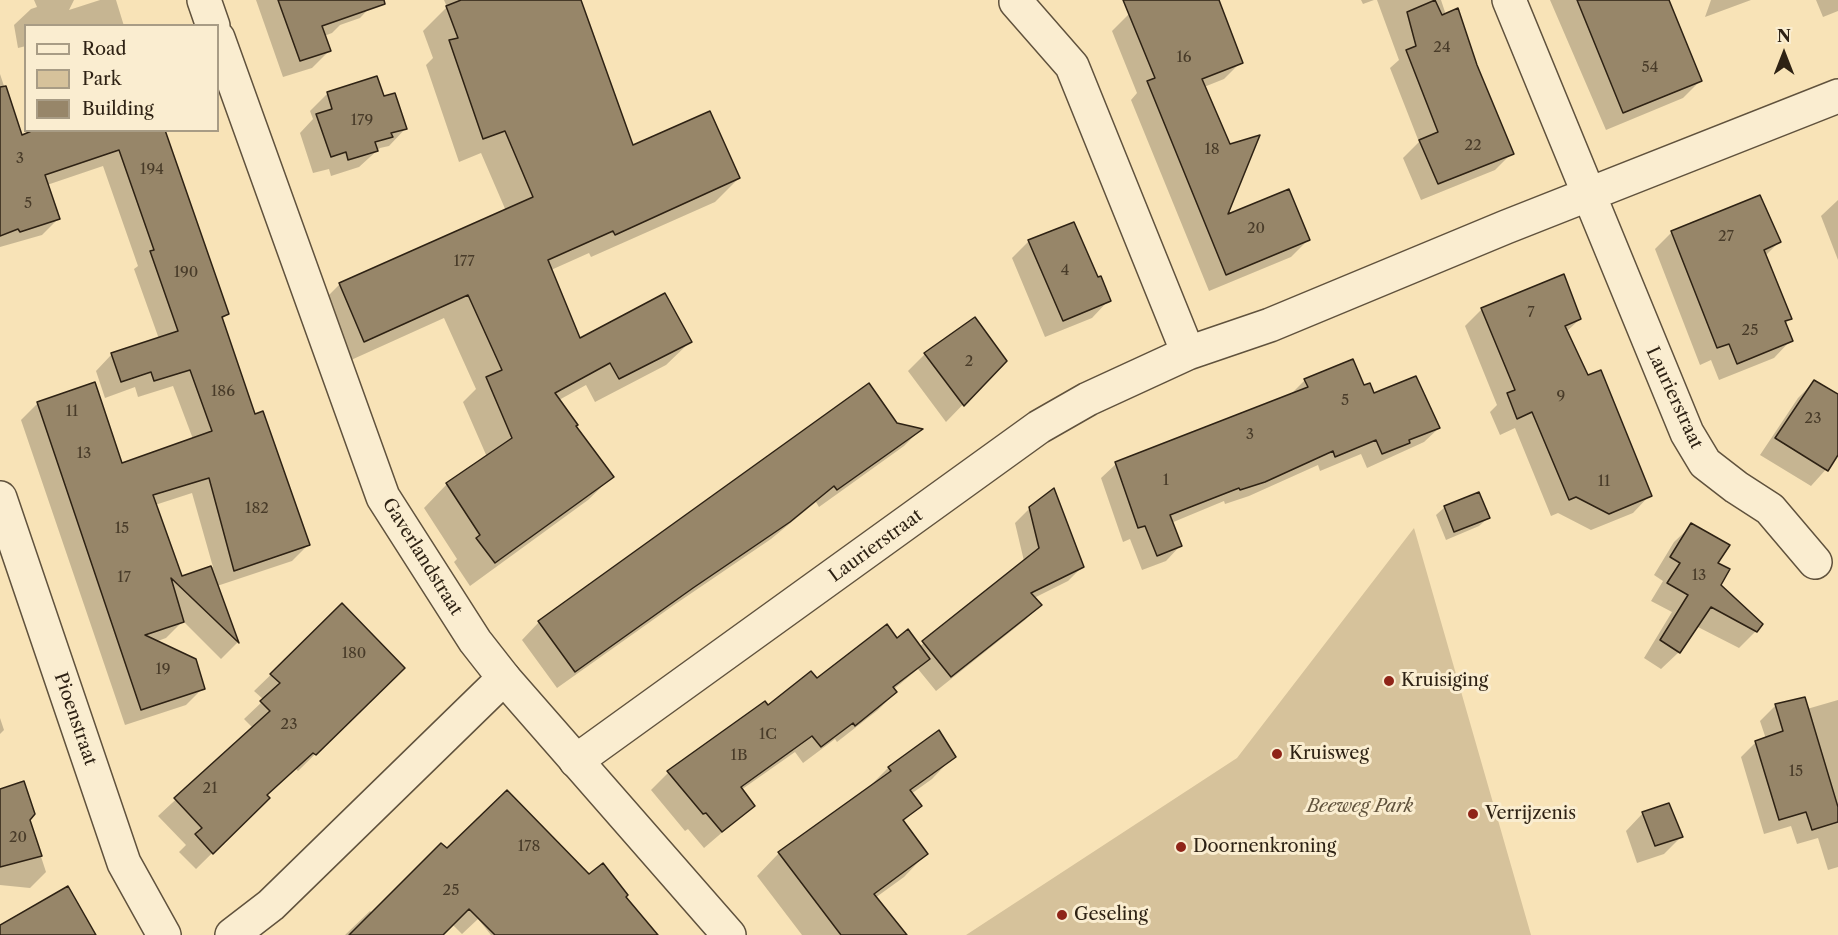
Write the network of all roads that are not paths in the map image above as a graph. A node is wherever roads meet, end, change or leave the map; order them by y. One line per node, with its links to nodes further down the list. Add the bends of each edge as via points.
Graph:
1 (204, 0): 4 (street)
2 (1509, 0): 7 (street, Laurierstraat)
3 (1016, 2): 8 (street, via 1072,66)
4 (212, 24)
5 (219, 41): 11 (street, Gaverlandstraat, via 383,497 475,641)
6 (1838, 96): 7 (street, Laurierstraat)
7 (1589, 194): 8 (street, Laurierstraat, via 1270,325); 10 (street, Laurierstraat, via 1687,433 1705,463 1770,509)
8 (1188, 353): 12 (street, Laurierstraat, via 1088,399 1039,427)
9 (0, 498): 13 (street, Pioenstraat, via 124,863)
10 (1815, 562)
11 (504, 678): 12 (street, Gaverlandstraat); 14 (street, via 271,905)
12 (576, 761): 15 (street, Gaverlandstraat)
13 (164, 935)
14 (232, 935)
15 (729, 935)

